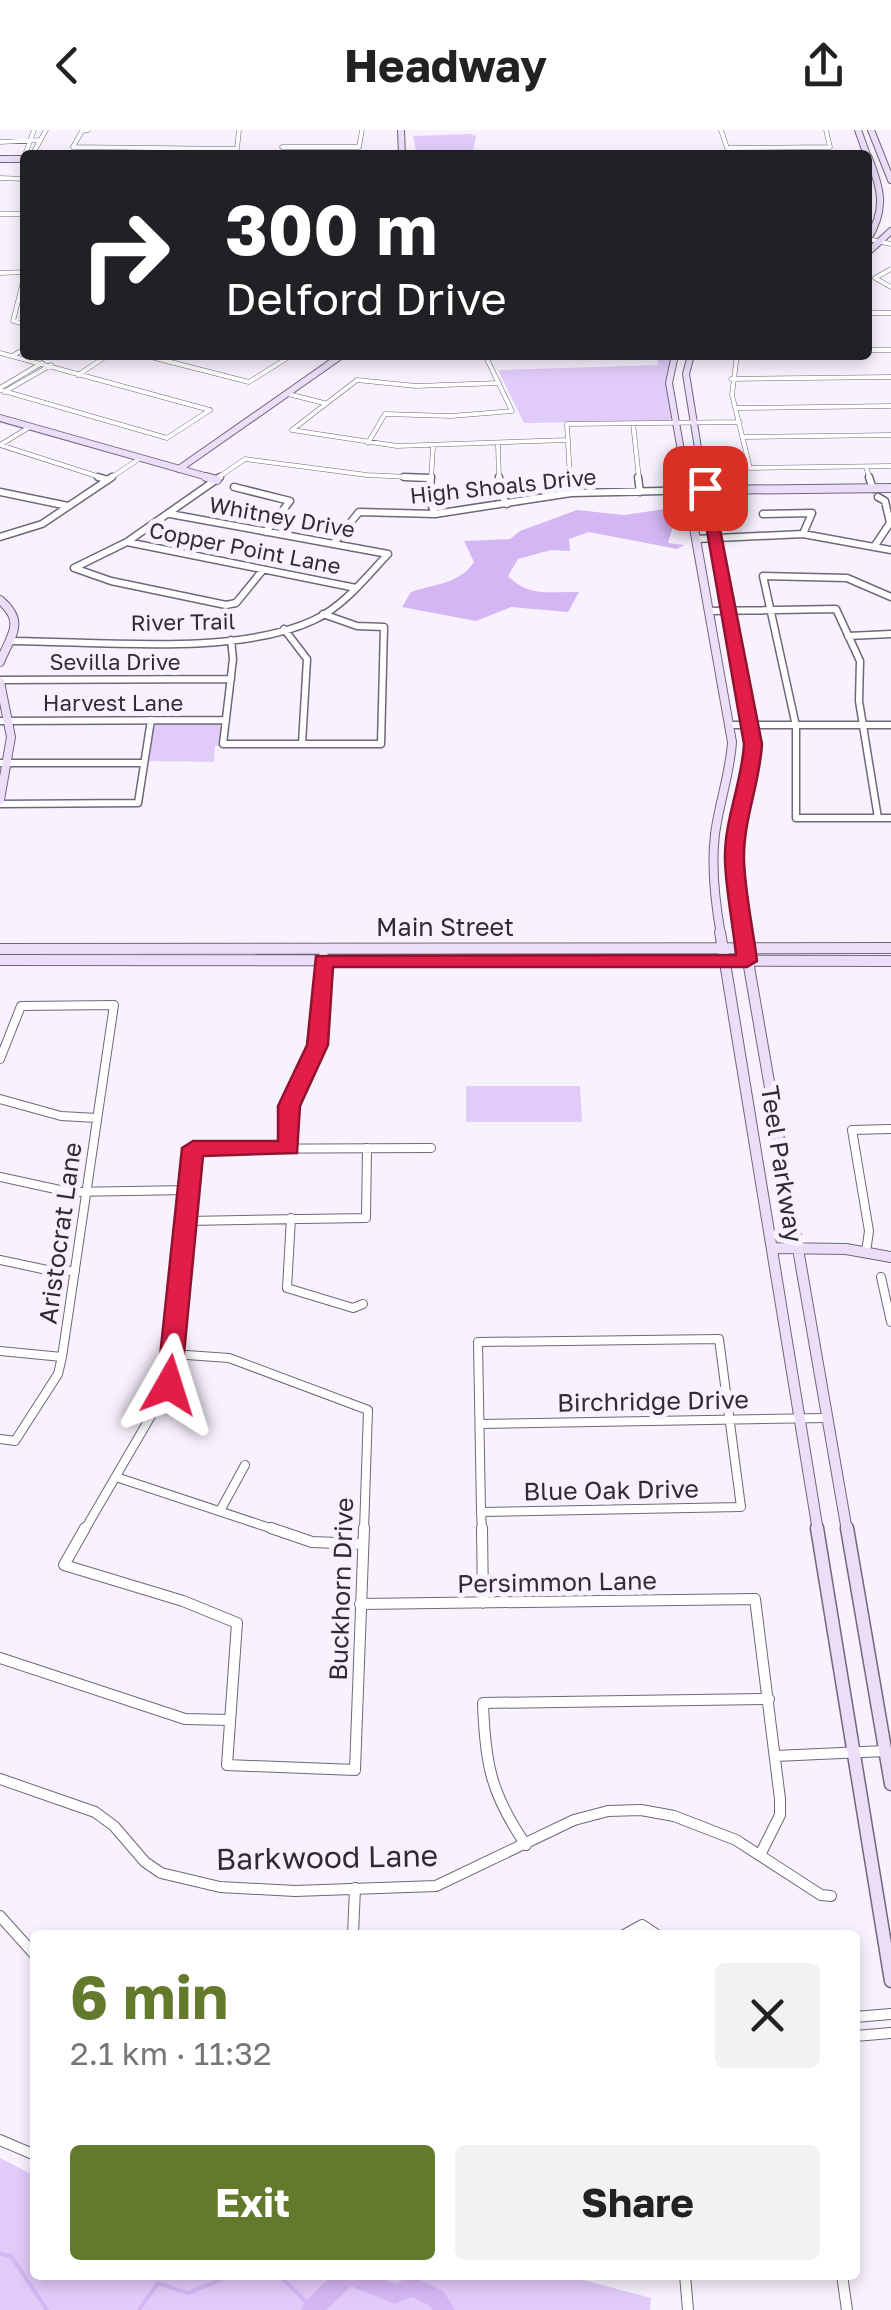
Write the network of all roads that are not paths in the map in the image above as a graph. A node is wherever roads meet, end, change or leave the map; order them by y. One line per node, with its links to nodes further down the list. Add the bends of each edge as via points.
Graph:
1 (34, 130): 9 (street)
2 (46, 130): 10 (street)
3 (86, 130): 4 (street, via 73,147 237,149)
4 (239, 130)
5 (362, 130): 17 (street, via 359,148)
6 (722, 130): 13 (street, via 727,148)
7 (826, 130): 13 (street, via 830,147)
8 (871, 130): 18 (main road)
9 (31, 140): 10 (street); 11 (street); 14 (street)
10 (40, 140): 15 (street)
11 (0, 142)
12 (282, 147): 16 (street)
13 (770, 148)
14 (28, 150)
15 (34, 150)
16 (298, 150)
17 (334, 150)
18 (887, 161): 20 (main road)
19 (872, 169): 22 (main road, via 886,203)
20 (891, 180)
21 (891, 231): 24 (main road)
22 (872, 234)
23 (872, 240): 24 (street)
24 (881, 242): 25 (street); 26 (main road)
25 (891, 244)
26 (872, 249)
27 (891, 270): 28 (street, via 875,278)
28 (891, 287)
29 (20, 304): 30 (street, via 12,321)
30 (20, 323)
31 (20, 351): 33 (street)
32 (0, 353): 33 (street)
33 (12, 356): 34 (street)
34 (20, 358)
35 (29, 360): 44 (street)
36 (100, 360): 48 (street)
37 (163, 360): 38 (street, via 249,382)
38 (284, 360)
39 (335, 360): 53 (main road)
40 (489, 360): 51 (street)
41 (674, 360): 46 (main road, Teel Parkway)
42 (690, 360): 47 (main road, Teel Parkway)
43 (734, 360): 50 (street)
44 (42, 363): 45 (street); 52 (street)
45 (51, 365): 48 (street); 52 (street)
46 (670, 374): 47 (main road); 58 (main road, Teel Parkway)
47 (686, 374): 59 (main road, Teel Parkway)
48 (78, 375): 52 (street, via 210,410 167,438)
49 (891, 377): 50 (street)
50 (732, 379): 56 (street)
51 (499, 383): 54 (street, via 357,380); 66 (street, via 512,411 385,414)
52 (1, 391)
53 (288, 394): 54 (street); 73 (main road)
54 (324, 403): 66 (street, via 292,430)
55 (891, 406): 56 (street)
56 (737, 408): 60 (street)
57 (0, 418): 62 (main road)
58 (678, 422): 59 (street); 61 (street); 80 (main road, Teel Parkway)
59 (694, 422): 60 (street); 81 (main road, Teel Parkway)
60 (740, 422): 64 (street)
61 (633, 423): 65 (street, via 567,424); 83 (street)
62 (28, 428): 68 (street); 70 (main road)
63 (891, 435): 64 (street)
64 (744, 437): 72 (street, via 750,468)
65 (568, 440): 67 (street); 84 (street)
66 (368, 443): 69 (street)
67 (498, 444): 69 (street); 86 (street)
68 (0, 445): 75 (street)
69 (433, 447): 74 (street)
70 (139, 459): 73 (main road); 75 (street)
71 (891, 466): 72 (street)
72 (866, 467): 78 (street)
73 (178, 470): 76 (main road)
74 (429, 478): 76 (street, via 252,458); 89 (street)
75 (108, 480): 87 (street)
76 (217, 480): 88 (street)
77 (234, 487): 91 (street, via 290,501)
78 (873, 488): 79 (main road, High Shoals Drive); 81 (main road, High Shoals Drive)
79 (891, 488)
80 (686, 490): 81 (street, High Shoals Drive); 83 (street, High Shoals Drive); 94 (main road, Teel Parkway)
81 (705, 490): 95 (main road, Teel Parkway)
82 (0, 492): 87 (street)
83 (640, 492): 84 (street, High Shoals Drive)
84 (571, 493): 86 (street, High Shoals Drive)
85 (878, 497): 98 (street, via 885,500 890,523)
86 (506, 504): 89 (street, High Shoals Drive)
87 (68, 506): 93 (street, via 37,526)
88 (170, 514): 91 (street, Whitney Drive); 96 (street)
89 (435, 514): 97 (street, High Shoals Drive, via 359,512)
90 (762, 514): 92 (street, via 812,514)
91 (266, 532): 97 (street, Whitney Drive)
92 (803, 534): 95 (street); 98 (street)
93 (0, 537)
94 (696, 539): 95 (street); 101 (main road, Teel Parkway)
95 (714, 539): 102 (main road, Teel Parkway)
96 (127, 542): 103 (street, Copper Point Lane); 103 (street, via 74,568 234,604)
97 (334, 542): 100 (street, Whitney Drive)
98 (874, 547): 99 (street)
99 (891, 550)
100 (388, 554): 104 (street, River Trail)
101 (699, 558): 102 (main road); 109 (main road, Teel Parkway)
102 (718, 558): 110 (main road, Teel Parkway)
103 (262, 570): 104 (street, Copper Point Lane)
104 (356, 588): 112 (street, River Trail)
105 (891, 597): 108 (street, via 838,578 763,576)
106 (0, 600): 107 (main road)
107 (11, 608): 111 (street); 117 (main road, via 16,624)
108 (772, 610): 110 (street); 115 (street, via 836,609); 129 (street)
109 (710, 611): 110 (street); 118 (main road, Teel Parkway)
110 (729, 611): 119 (main road, Teel Parkway)
111 (0, 612)
112 (324, 614): 113 (street, River Trail); 131 (street, via 384,627 381,744)
113 (284, 629): 116 (street, River Trail); 131 (street, via 306,659)
114 (891, 634): 115 (street)
115 (848, 636): 130 (street, via 860,661)
116 (231, 640): 117 (street, River Trail); 121 (street)
117 (10, 641): 120 (main road)
118 (718, 659): 119 (main road); 126 (main road, Teel Parkway)
119 (738, 659): 128 (main road, Teel Parkway)
120 (0, 662)
121 (231, 679): 122 (street, Sevilla Drive); 125 (street)
122 (0, 681): 123 (main road)
123 (5, 720): 124 (street, Harvest Lane); 132 (main road)
124 (152, 720): 125 (street, Harvest Lane); 133 (street)
125 (226, 720): 131 (street, via 223,744)
126 (729, 724): 128 (street); 135 (main road, Teel Parkway, via 732,758)
127 (891, 724): 130 (street)
128 (751, 725): 129 (street); 136 (main road, Teel Parkway, via 752,770)
129 (796, 725): 130 (street); 137 (street, via 796,818)
130 (865, 725): 137 (street)
131 (302, 744)
132 (4, 763): 133 (street); 134 (main road)
133 (144, 763): 134 (street, via 138,803)
134 (0, 802)
135 (720, 807): 136 (main road); 139 (main road, Teel Parkway)
136 (740, 809): 140 (main road, Teel Parkway)
137 (878, 818): 138 (street)
138 (891, 818)
139 (712, 866): 140 (main road); 142 (main road, Teel Parkway)
140 (735, 868): 143 (main road, Teel Parkway)
141 (582, 947): 142 (main road, Main Street); 146 (main road, Main Street); 151 (main road)
142 (724, 947): 143 (main road, Main Street); 152 (main road, Teel Parkway)
143 (745, 947): 147 (main road, Main Street); 153 (main road, Teel Parkway)
144 (0, 948): 145 (main road, Main Street)
145 (115, 948): 146 (main road, Main Street); 149 (main road)
146 (324, 948): 150 (street)
147 (891, 948)
148 (0, 960): 149 (main road, Main Street)
149 (113, 960): 150 (main road, Main Street)
150 (323, 960): 151 (main road, Main Street); 161 (street, via 317,1045 289,1106)
151 (581, 961): 152 (main road, Main Street)
152 (727, 961): 153 (main road, Main Street); 159 (main road, Teel Parkway)
153 (747, 961): 154 (main road, Main Street); 160 (main road, Teel Parkway)
154 (891, 961)
155 (0, 1059): 157 (street, Aristocrat Lane, via 22,1006 114,1004)
156 (0, 1099): 157 (street)
157 (97, 1118): 166 (street, Aristocrat Lane)
158 (891, 1129): 171 (street, via 854,1129 869,1231)
159 (755, 1132): 160 (main road); 169 (main road, Teel Parkway)
160 (776, 1132): 170 (main road, Teel Parkway)
161 (289, 1148): 162 (street); 165 (street, via 193,1148)
162 (367, 1148): 163 (street); 167 (street, via 366,1218)
163 (430, 1148)
164 (0, 1178): 166 (street, via 42,1190)
165 (189, 1190): 166 (street); 168 (street)
166 (86, 1191): 174 (street, Aristocrat Lane)
167 (291, 1218): 168 (street); 176 (street, via 287,1288 353,1308)
168 (186, 1221): 179 (street)
169 (773, 1248): 170 (main road); 181 (main road, Teel Parkway)
170 (797, 1248): 171 (main road); 182 (main road, Teel Parkway)
171 (866, 1252): 172 (main road)
172 (891, 1257)
173 (0, 1260): 174 (street)
174 (74, 1271): 180 (street, Aristocrat Lane)
175 (881, 1277): 177 (street)
176 (363, 1304)
177 (891, 1322)
178 (0, 1351): 180 (street)
179 (173, 1354): 187 (street, via 169,1385); 190 (street, Buckhorn Drive, via 229,1358 368,1410)
180 (62, 1357): 185 (street, Aristocrat Lane, via 15,1441)
181 (798, 1418): 182 (street, Birchridge Drive); 183 (street, Birchridge Drive); 198 (main road, Teel Parkway)
182 (826, 1418): 197 (main road, Teel Parkway)
183 (730, 1419): 184 (street, Birchridge Drive); 184 (street, via 719,1339 478,1342); 189 (street, Blue Oak Drive, via 742,1507)
184 (480, 1424): 189 (street)
185 (0, 1439)
186 (245, 1466): 188 (street)
187 (116, 1477): 188 (street); 196 (street, via 64,1565 237,1623)
188 (221, 1509): 190 (street, via 312,1542)
189 (481, 1512): 191 (street)
190 (363, 1544): 192 (street, Buckhorn Drive)
191 (482, 1603): 192 (street, Persimmon Lane); 195 (street, Persimmon Lane, via 755,1599)
192 (360, 1604): 196 (street, Buckhorn Drive, via 355,1770 228,1765)
193 (3, 1659): 194 (street); 196 (street, via 185,1719)
194 (0, 1671)
195 (769, 1699): 199 (street); 202 (street, via 484,1702 485,1772 494,1799)
196 (230, 1720)
197 (886, 1751): 198 (street); 201 (main road, Teel Parkway)
198 (853, 1752): 199 (street); 209 (main road, Teel Parkway)
199 (775, 1756): 203 (street, via 780,1815)
200 (0, 1779): 204 (street, Barkwood Lane, via 90,1808 147,1864 188,1884)
201 (891, 1784)
202 (526, 1845): 203 (street, Barkwood Lane, via 575,1820 638,1811 707,1824); 204 (street, Barkwood Lane, via 468,1877 436,1886)
203 (761, 1853): 205 (street, Barkwood Lane)
204 (354, 1888): 207 (street)
205 (831, 1896)
206 (0, 1916): 208 (street)
207 (353, 1930)
208 (30, 1949)
209 (891, 1982)
210 (891, 2014): 211 (street)
211 (860, 2017)
212 (891, 2033): 213 (street)
213 (860, 2036)
214 (0, 2140): 215 (street)
215 (30, 2153)
216 (685, 2280): 218 (street)
217 (843, 2280): 219 (street)
218 (688, 2310)
219 (846, 2310)

